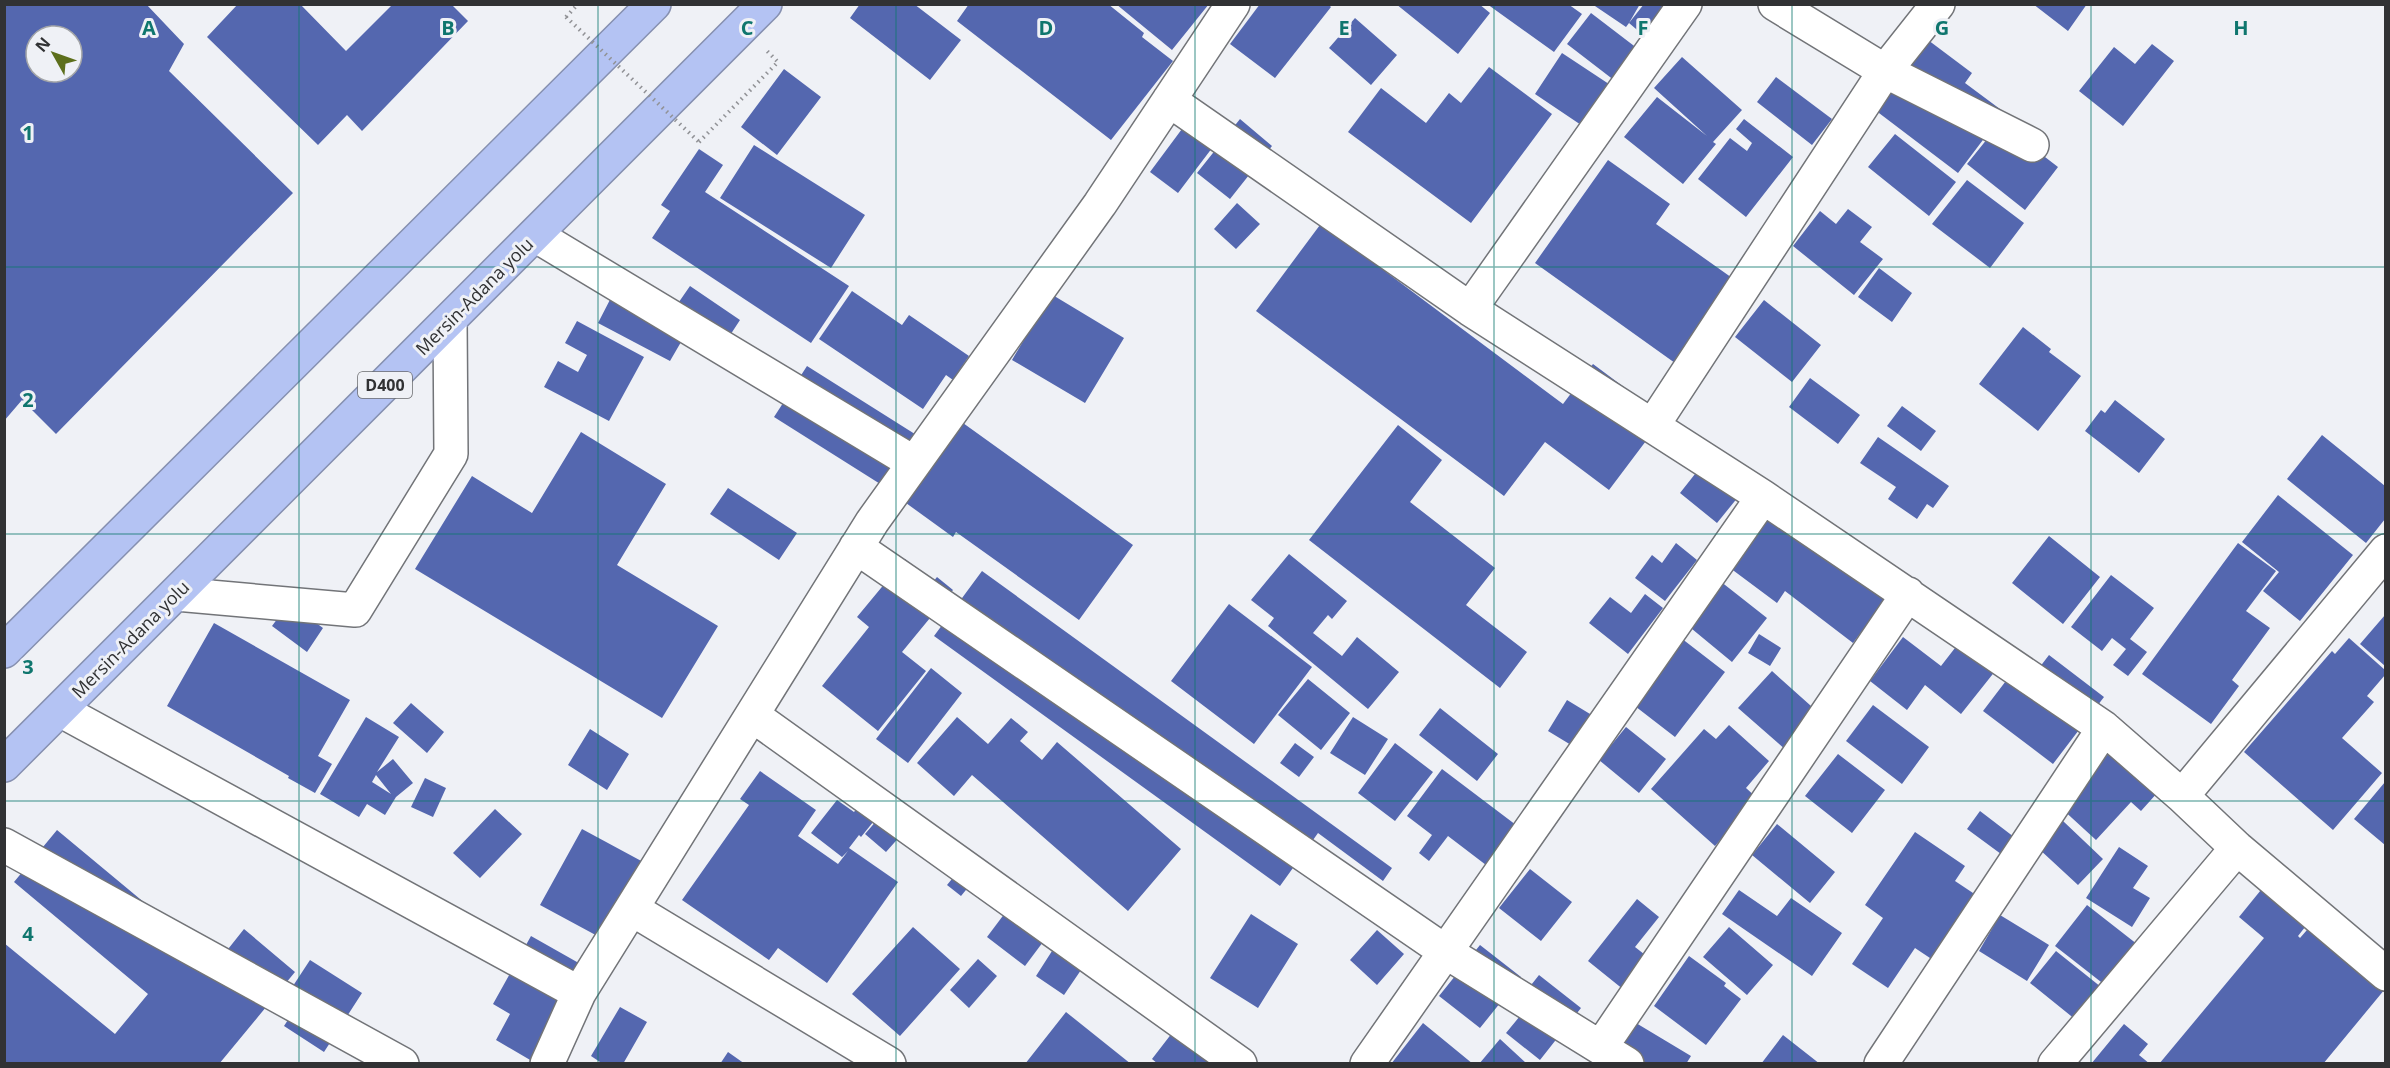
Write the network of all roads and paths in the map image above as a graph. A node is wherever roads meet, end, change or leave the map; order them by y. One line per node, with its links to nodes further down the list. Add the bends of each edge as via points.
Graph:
1 (578, 4): 8 (path, bridge, via 566,17 699,142)
2 (654, 4): 22 (highway)
3 (765, 4): 12 (highway, Mersin-Adana yolu / D400)
4 (1233, 4): 10 (street)
5 (1685, 4): 13 (street)
6 (1775, 4): 9 (street)
7 (1938, 4): 9 (street)
8 (778, 62)
9 (1885, 71): 11 (street); 15 (street)
10 (1169, 100): 13 (street); 16 (street, via 1100,204)
11 (2032, 145)
12 (535, 235): 14 (highway, Mersin-Adana yolu / D400); 16 (street)
13 (1470, 309): 15 (street)
14 (450, 320): 20 (highway, Mersin-Adana yolu / D400); 20 (street, via 451,454 355,610)
15 (1653, 425): 17 (street)
16 (914, 463): 18 (street)
17 (1763, 497): 21 (street); 31 (street)
18 (856, 547): 24 (street); 31 (street)
19 (2385, 551): 27 (street)
20 (176, 594): 23 (highway, Mersin-Adana yolu / D400)
21 (1908, 594): 25 (street); 34 (street)
22 (4, 651)
23 (60, 710): 26 (highway, Mersin-Adana yolu / D400); 33 (street)
24 (752, 715): 30 (street); 38 (street)
25 (2104, 728): 27 (street); 40 (street)
26 (4, 765)
27 (2182, 796): 29 (street)
28 (4, 845): 35 (street)
29 (2237, 848): 32 (street); 41 (street)
30 (632, 909): 33 (street); 37 (street)
31 (1446, 952): 34 (street); 39 (street)
32 (2384, 971)
33 (579, 993): 36 (street)
34 (1614, 1055)
35 (402, 1064)
36 (547, 1064)
37 (889, 1064)
38 (1240, 1064)
39 (1367, 1064)
40 (1881, 1064)
41 (2055, 1064)

